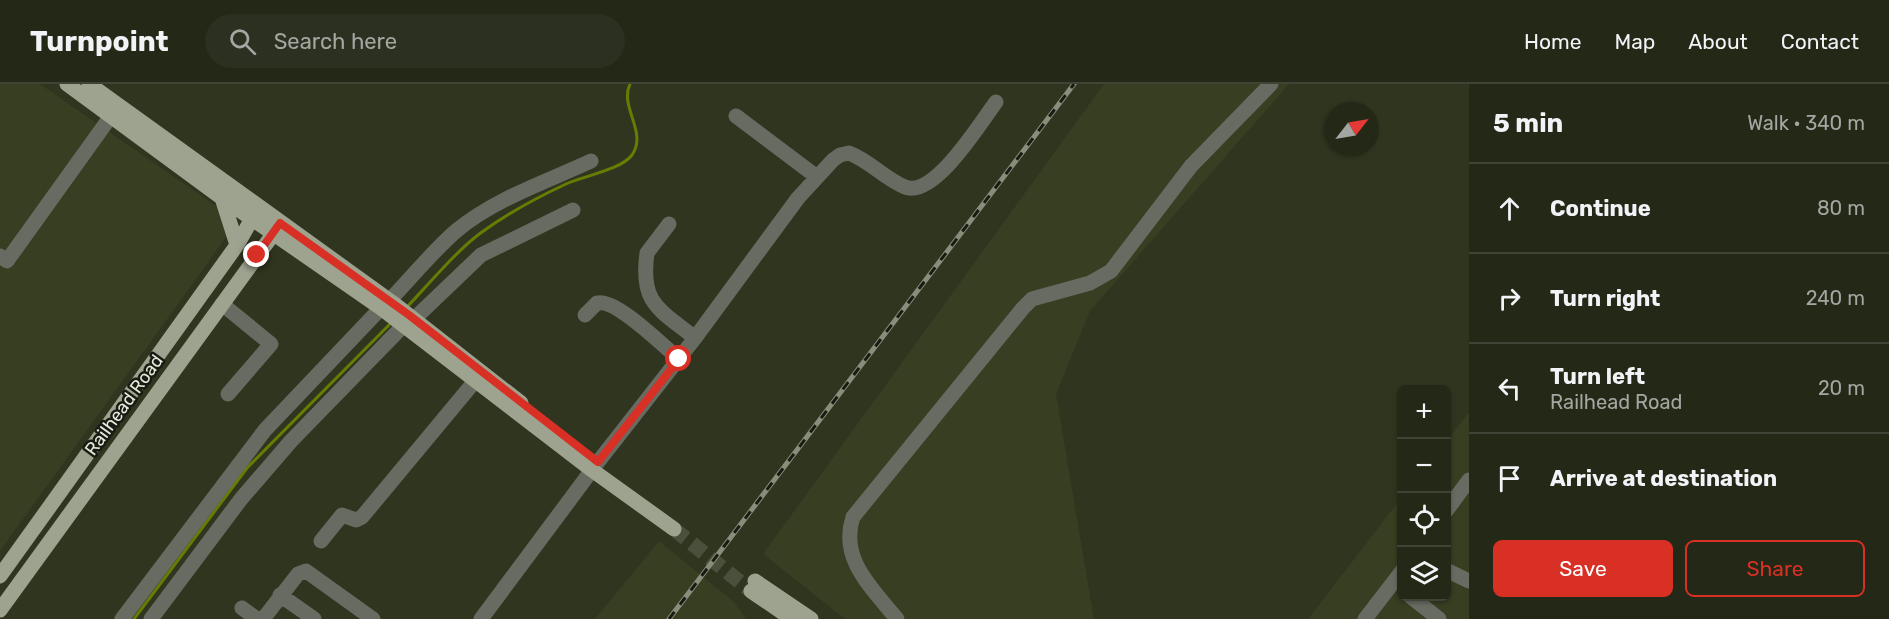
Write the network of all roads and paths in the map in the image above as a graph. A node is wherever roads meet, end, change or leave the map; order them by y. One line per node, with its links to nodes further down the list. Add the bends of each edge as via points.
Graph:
1 (67, 84): 5 (main road)
2 (89, 84): 11 (main road)
3 (1271, 84): 48 (street, via 1191,166 1111,271 1090,283 1032,299 1023,308 853,517 848,532 849,549 861,572)
4 (996, 102): 8 (street, via 954,159 929,183 918,188 904,187 859,157 844,153)
5 (111, 116): 9 (main road); 17 (street)
6 (736, 117): 8 (street)
7 (591, 161): 19 (street, via 472,220)
8 (817, 177): 22 (street)
9 (222, 198): 11 (main road); 14 (main road)
10 (573, 210): 21 (street, via 494,246)
11 (256, 213): 13 (main road); 14 (main road, Railhead Road)
12 (669, 224): 22 (street, via 646,253 648,295 653,304)
13 (277, 228): 15 (main road); 16 (main road, Railhead Road); 19 (main road)
14 (237, 245): 32 (main road, Railhead Road)
15 (292, 246): 16 (main road); 19 (main road)
16 (257, 255): 18 (main road, Railhead Road)
17 (2, 263)
18 (222, 304): 25 (street, via 271,344); 38 (main road, Railhead Road)
19 (387, 306): 21 (main road); 40 (street, via 258,438)
20 (585, 315): 23 (street, via 597,303 610,305)
21 (407, 321): 24 (main road); 26 (main road); 41 (street, via 241,499)
22 (695, 338): 23 (street)
23 (679, 359): 26 (street)
24 (475, 381): 26 (main road); 30 (street, via 362,518 342,515)
25 (228, 394)
26 (595, 466): 29 (main road); 46 (street)
27 (1469, 480): 28 (street)
28 (1451, 504)
29 (677, 526)
30 (321, 541)
31 (1451, 572): 33 (street)
32 (0, 576)
33 (1469, 581)
34 (1397, 582): 49 (street)
35 (280, 595): 43 (street); 44 (street); 45 (street, via 297,574 306,571)
36 (1415, 601): 50 (street)
37 (242, 608): 42 (street)
38 (0, 610)
39 (808, 618): 47 (main road, via 753,586)
40 (122, 619)
41 (151, 619)
42 (257, 619)
43 (263, 619)
44 (314, 619)
45 (373, 619)
46 (481, 619)
47 (792, 619)
48 (897, 619)
49 (1365, 619)
50 (1439, 619)

